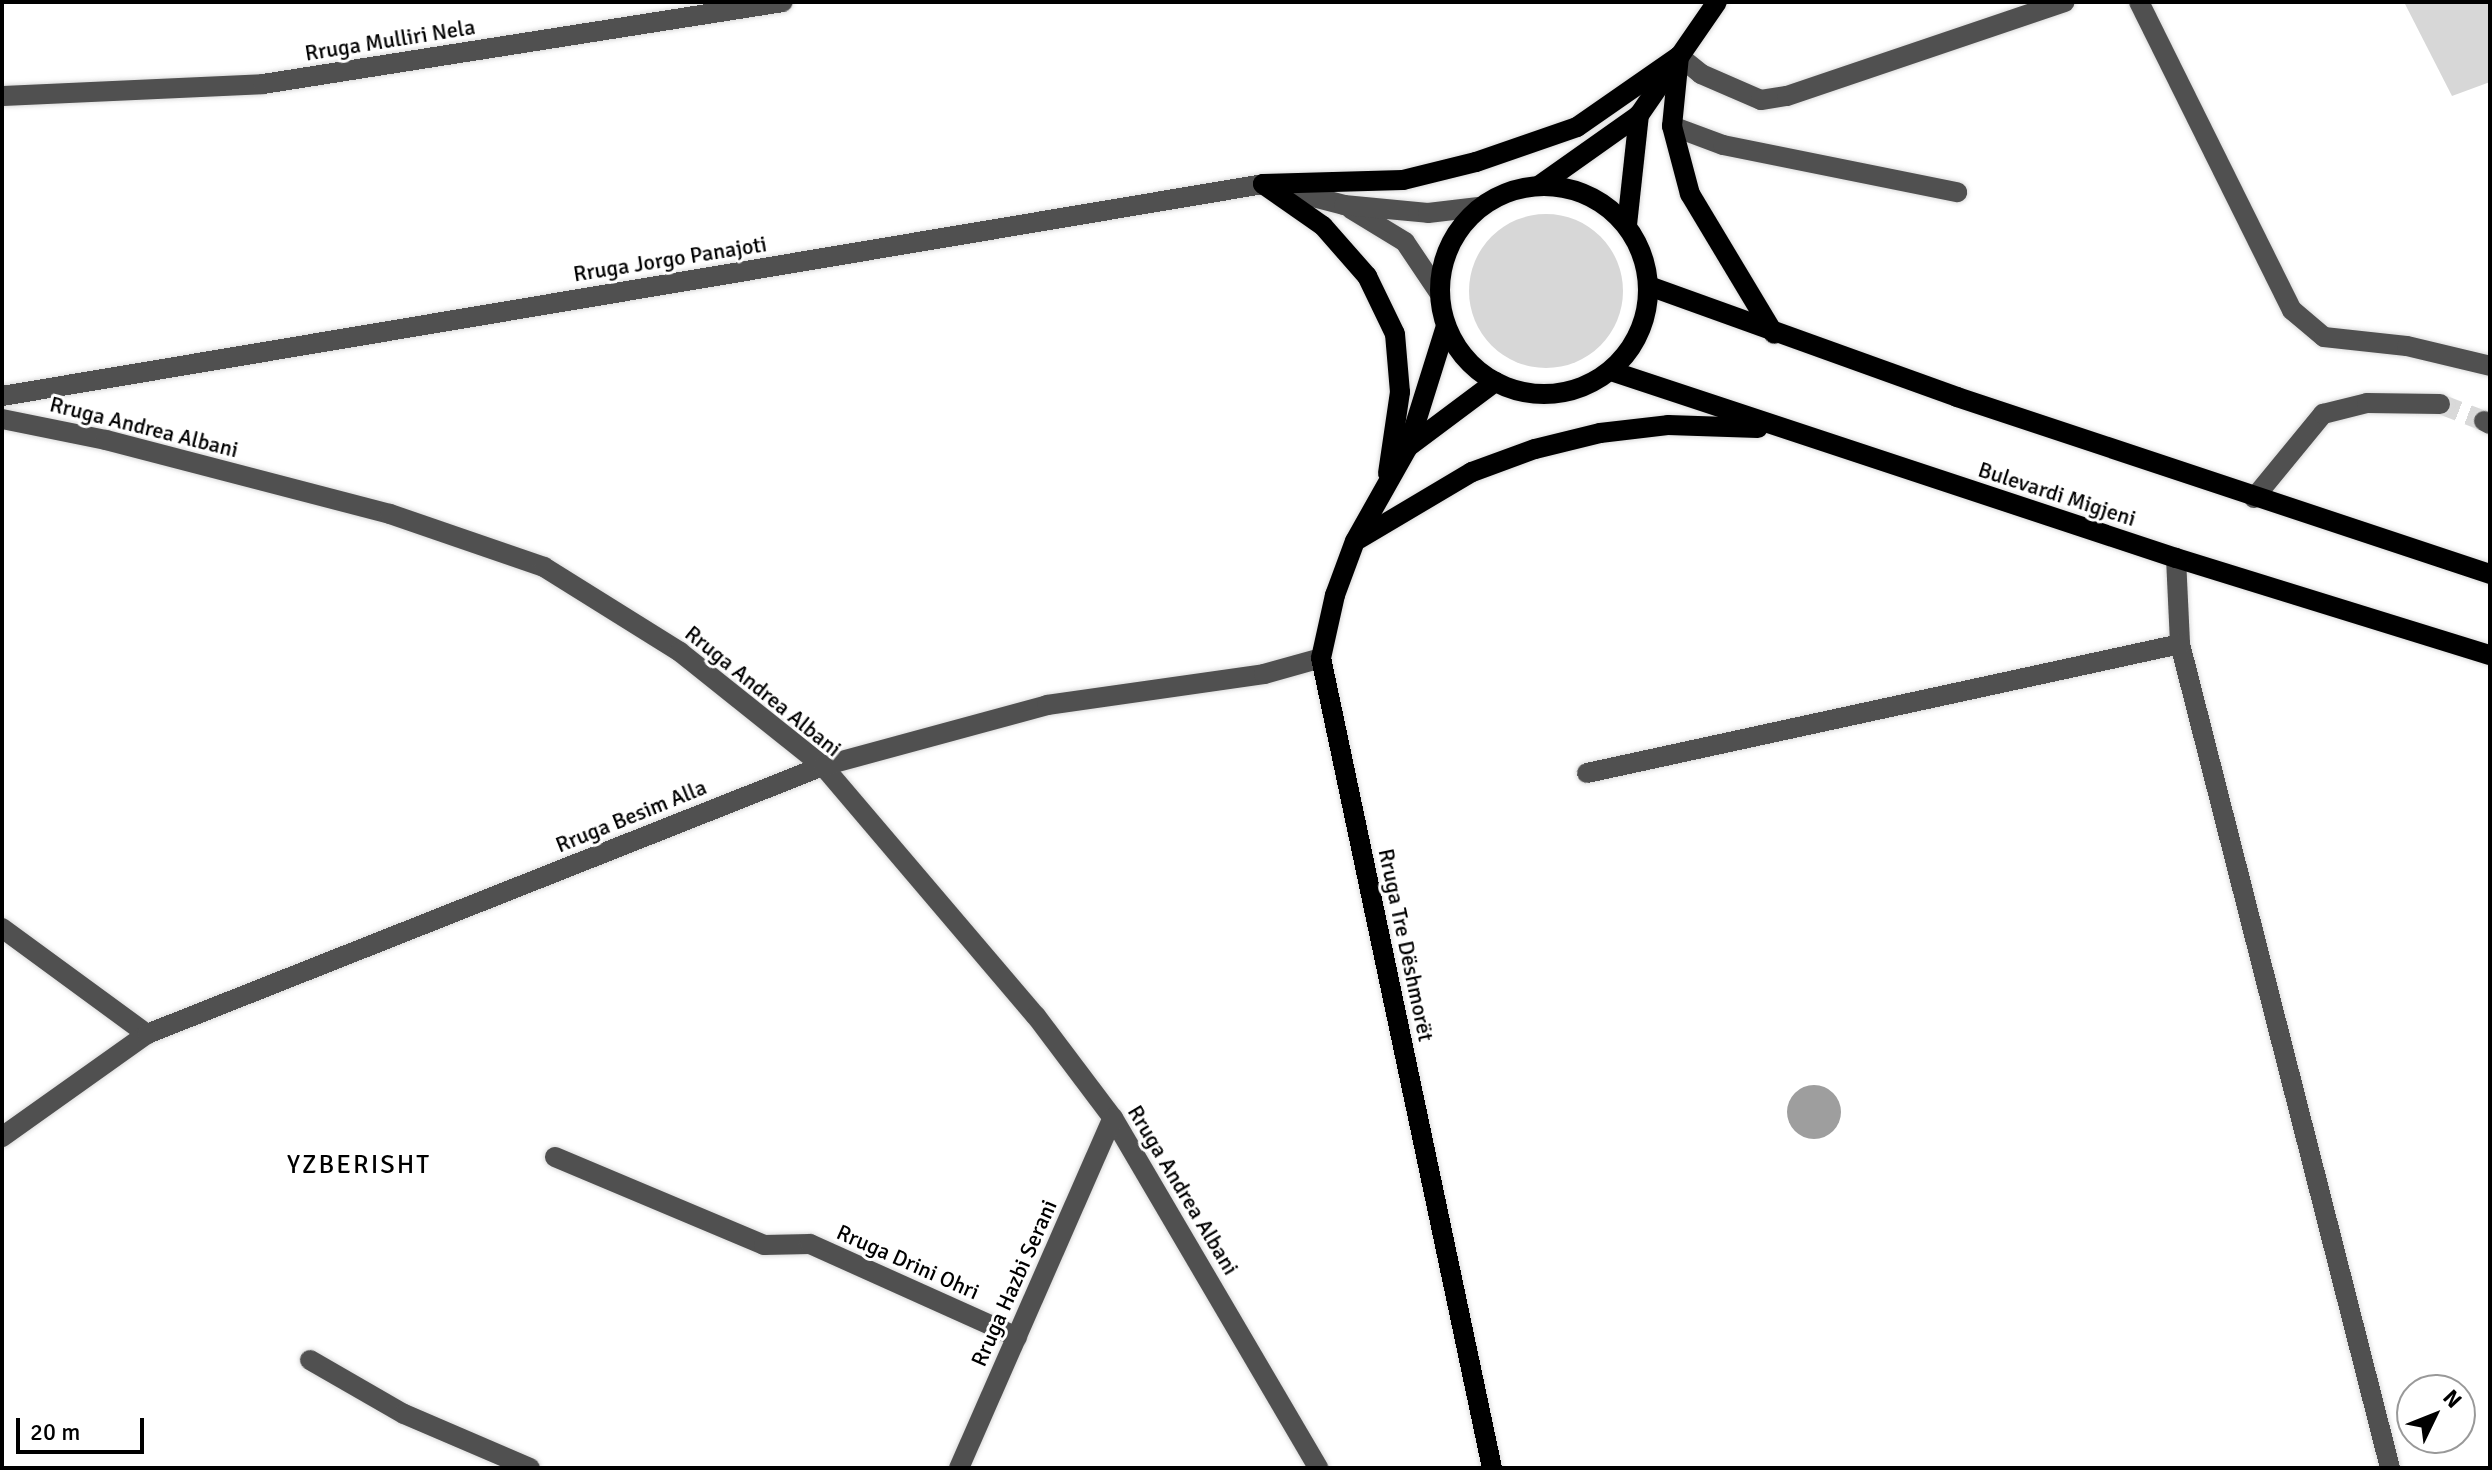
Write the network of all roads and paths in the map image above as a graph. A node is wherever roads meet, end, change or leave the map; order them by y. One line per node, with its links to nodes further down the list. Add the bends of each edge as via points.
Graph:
1 (783, 2): 6 (street, Rruga Mulliri Nela, via 263,84)
2 (1717, 2): 5 (main road)
3 (2064, 2): 5 (street, via 1787,96 1761,100 1701,74)
4 (2139, 2): 19 (street, via 2292,310 2324,337 2407,346)
5 (1679, 56): 7 (main road); 8 (main road); 9 (main road, via 1577,127 1476,162 1403,180)
6 (2, 96)
7 (1639, 115): 10 (main road); 14 (main road)
8 (1672, 126): 11 (street, via 1723,145); 18 (main road, via 1690,194)
9 (1263, 184): 12 (street, Rruga Jorgo Panajoti); 22 (street, Rruga Jorgo Panajoti); 27 (main road, via 1323,226 1358,266 1395,334 1400,392)
10 (1540, 185): 13 (main road, via 1508,192); 14 (main road, via 1572,189 1603,202)
11 (1957, 192)
12 (1344, 205): 13 (street, Rruga Jorgo Panajoti, via 1428,213); 16 (street, Rruga Jorgo Panajoti, via 1405,242)
13 (1479, 207): 16 (main road, via 1457,231 1443,261)
14 (1627, 225): 15 (main road, via 1643,254)
15 (1649, 286): 18 (main road); 20 (main road, via 1646,319 1632,348)
16 (1440, 294): 17 (main road)
17 (1446, 326): 21 (main road, via 1465,358); 26 (main road, Rruga Tre Dëshmorët)
18 (1774, 334): 28 (main road)
19 (2490, 366)
20 (1611, 371): 21 (main road, via 1585,387 1555,394 1524,393); 25 (main road, Bulevardi Migjeni)
21 (1495, 382): 26 (main road, Rruga Tre Dëshmorët)
22 (2, 396)
23 (2440, 404): 28 (street, via 2367,403 2323,414)
24 (2, 419): 35 (street, Rruga Andrea Albani, via 106,440 390,514 544,567 680,652)
25 (1803, 434): 29 (main road, via 1722,425 1600,433 1472,472); 30 (main road, Bulevardi Migjeni)
26 (1408, 447): 27 (main road, Rruga Tre Dëshmorët)
27 (1387, 482): 29 (main road, Rruga Tre Dëshmorët)
28 (2254, 498): 31 (main road)
29 (1355, 541): 34 (main road, Rruga Tre Dëshmorët, via 1335,595)
30 (2176, 558): 32 (street); 33 (main road, Bulevardi Migjeni)
31 (2490, 574)
32 (2180, 644): 36 (street); 48 (street)
33 (2490, 655)
34 (1321, 658): 35 (street, Rruga Besim Alla, via 1264,674 1047,705); 47 (main road, Rruga Tre Dëshmorët)
35 (823, 766): 38 (street, Rruga Besim Alla); 39 (street, Rruga Andrea Albani, via 1036,1016)
36 (1587, 773)
37 (2, 928): 38 (street)
38 (147, 1034): 40 (street, Rruga Besim Alla)
39 (1113, 1118): 42 (street, Rruga Hazbi Serani); 46 (street, Rruga Andrea Albani)
40 (2, 1137)
41 (555, 1157): 42 (street, Rruga Drini Ohri, via 764,1245 810,1244)
42 (1017, 1337): 45 (street, Rruga Hazbi Serani)
43 (310, 1360): 44 (street, via 404,1414)
44 (530, 1468)
45 (959, 1468)
46 (1318, 1468)
47 (1492, 1468)
48 (2390, 1468)

